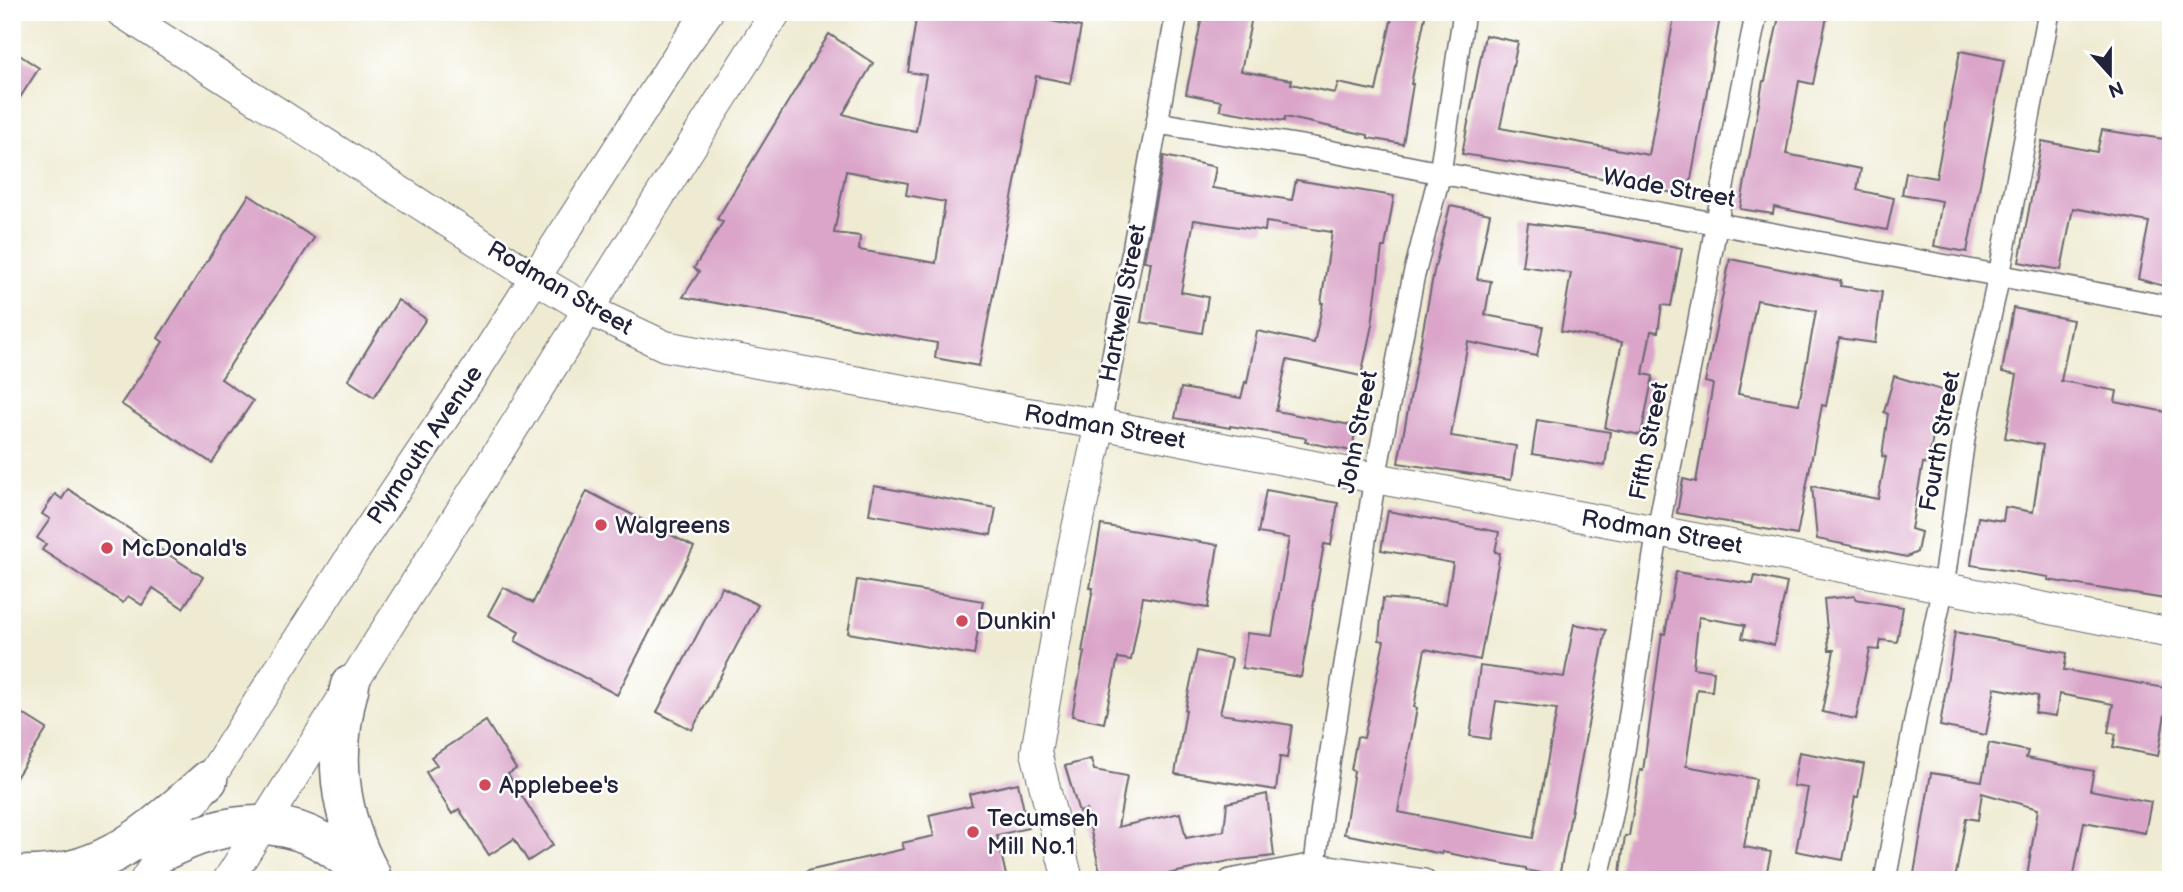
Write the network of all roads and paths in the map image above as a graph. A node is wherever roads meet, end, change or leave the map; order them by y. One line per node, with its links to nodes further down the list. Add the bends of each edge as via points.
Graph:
1 (121, 12): 12 (main road, Rodman Street)
2 (708, 12): 12 (main road, Plymouth Avenue)
3 (776, 12): 14 (main road)
4 (1177, 12): 8 (street, Hartwell Street)
5 (1464, 12): 9 (street, John Street)
6 (1757, 12): 10 (street, Fifth Street)
7 (2049, 12): 11 (street, Fourth Street)
8 (1157, 123): 9 (street, Wade Street); 15 (street, Hartwell Street)
9 (1440, 173): 10 (street, Wade Street); 16 (street, John Street, via 1413,279)
10 (1717, 223): 11 (street, Wade Street); 17 (street, Fifth Street)
11 (1999, 276): 13 (street, Wade Street); 18 (street, Fourth Street, via 1965,432)
12 (535, 278): 14 (main road, Rodman Street); 21 (main road, Plymouth Avenue)
13 (2171, 307)
14 (589, 310): 15 (main road, Rodman Street, via 665,346); 20 (main road)
15 (1100, 424): 16 (main road, Rodman Street); 29 (main road, Hartwell Street, via 1067,574 1036,752)
16 (1375, 478): 17 (main road, Rodman Street); 23 (street, John Street)
17 (1658, 532): 18 (main road, Rodman Street); 32 (street, Fifth Street, via 1610,828)
18 (1944, 587): 19 (main road, Rodman Street); 33 (street, Fourth Street)
19 (2171, 633)
20 (350, 685): 22 (main road); 28 (highway, via 340,743 342,795 352,835)
21 (208, 780): 24 (main road, Plymouth Avenue); 25 (highway, via 145,833 101,861 55,874)
22 (262, 824): 24 (highway, via 223,828 182,842); 26 (main road); 27 (highway, via 299,830 320,840)
23 (1315, 864): 30 (street); 31 (street)
24 (154, 866)
25 (12, 875)
26 (228, 880)
27 (367, 880)
28 (374, 880)
29 (1068, 880)
30 (1230, 880)
31 (1424, 880)
32 (1597, 880)
33 (1885, 880)

